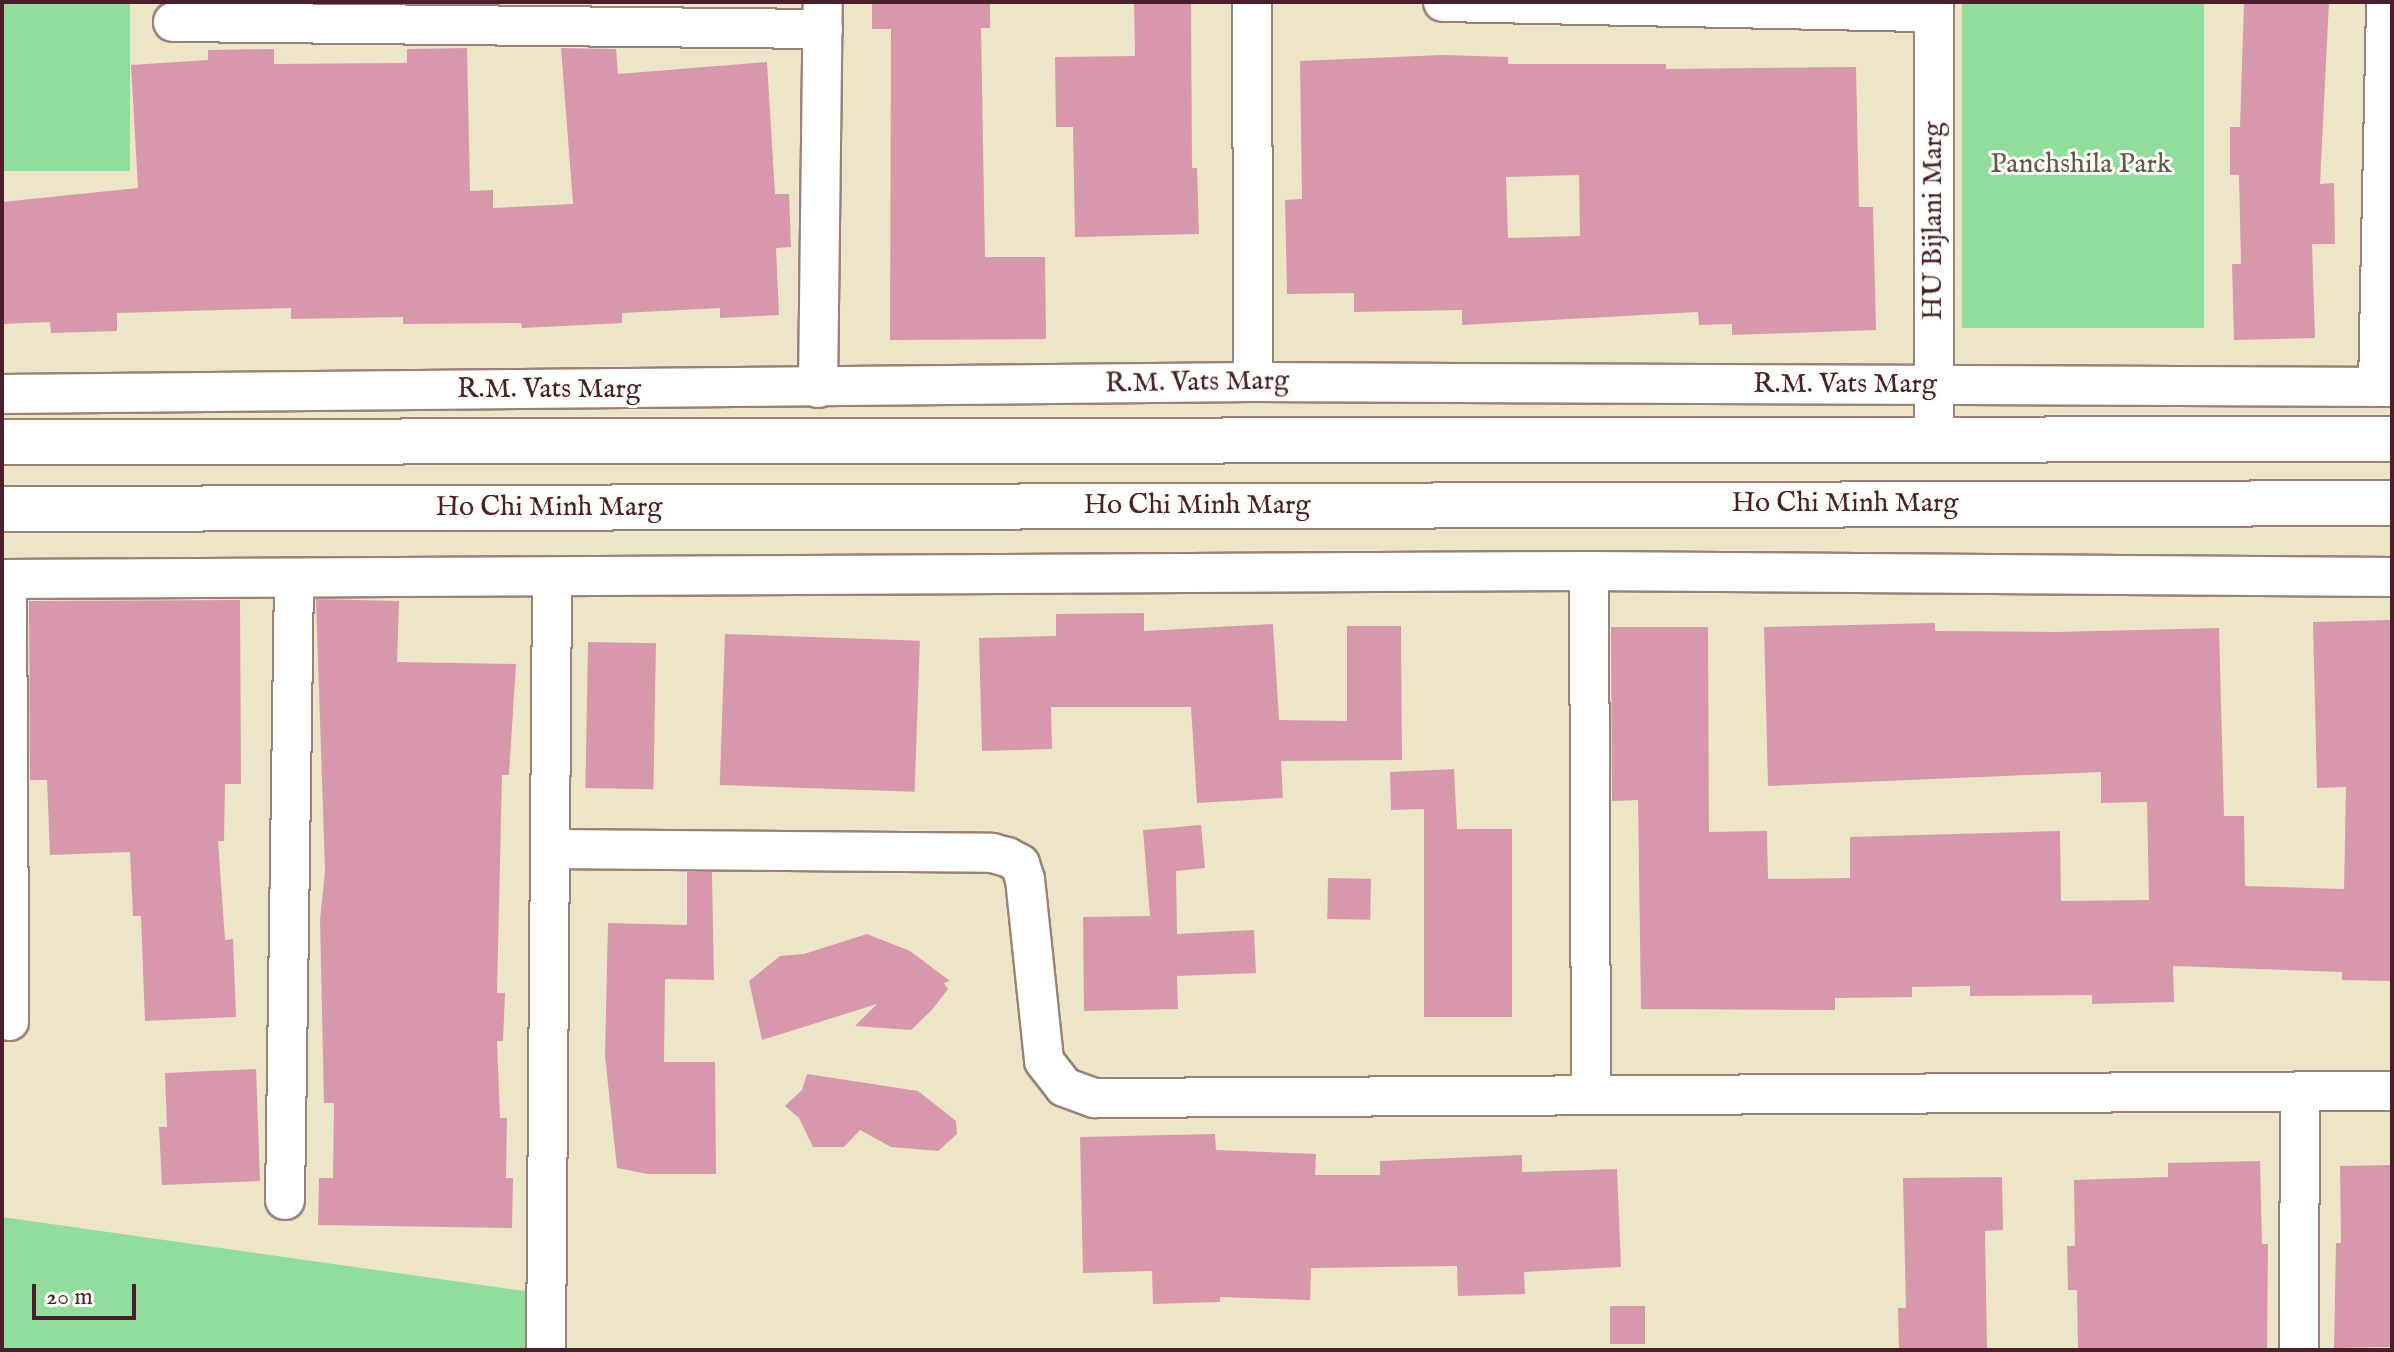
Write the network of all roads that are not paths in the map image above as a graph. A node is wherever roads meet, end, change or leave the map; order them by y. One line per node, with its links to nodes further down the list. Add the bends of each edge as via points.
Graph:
1 (1252, 2): 7 (street)
2 (1443, 2): 4 (street)
3 (2386, 2): 9 (street)
4 (1934, 7): 8 (street, HU Bijlani Marg)
5 (823, 16): 6 (street); 10 (street)
6 (173, 22)
7 (1253, 382): 8 (street, R.M. Vats Marg); 10 (street, R.M. Vats Marg)
8 (1933, 385): 9 (street, R.M. Vats Marg); 12 (street, HU Bijlani Marg)
9 (2385, 387)
10 (818, 388): 11 (street, R.M. Vats Marg)
11 (2, 394)
12 (1934, 439): 13 (main road); 14 (main road)
13 (2392, 439)
14 (2, 442)
15 (2392, 503): 16 (main road, Ho Chi Minh Marg)
16 (2, 509)
17 (1589, 571): 18 (street); 21 (street); 26 (street)
18 (2392, 577)
19 (5, 579): 20 (street); 23 (street)
20 (294, 579): 21 (street); 27 (street)
21 (552, 580): 22 (street)
22 (551, 849): 26 (street, via 1007,857 1020,864 1025,879 1044,1061 1064,1087 1095,1098); 28 (street)
23 (9, 1021)
24 (2300, 1091): 25 (street); 26 (street); 29 (street)
25 (2392, 1091)
26 (1591, 1094)
27 (285, 1200)
28 (546, 1350)
29 (2299, 1350)

